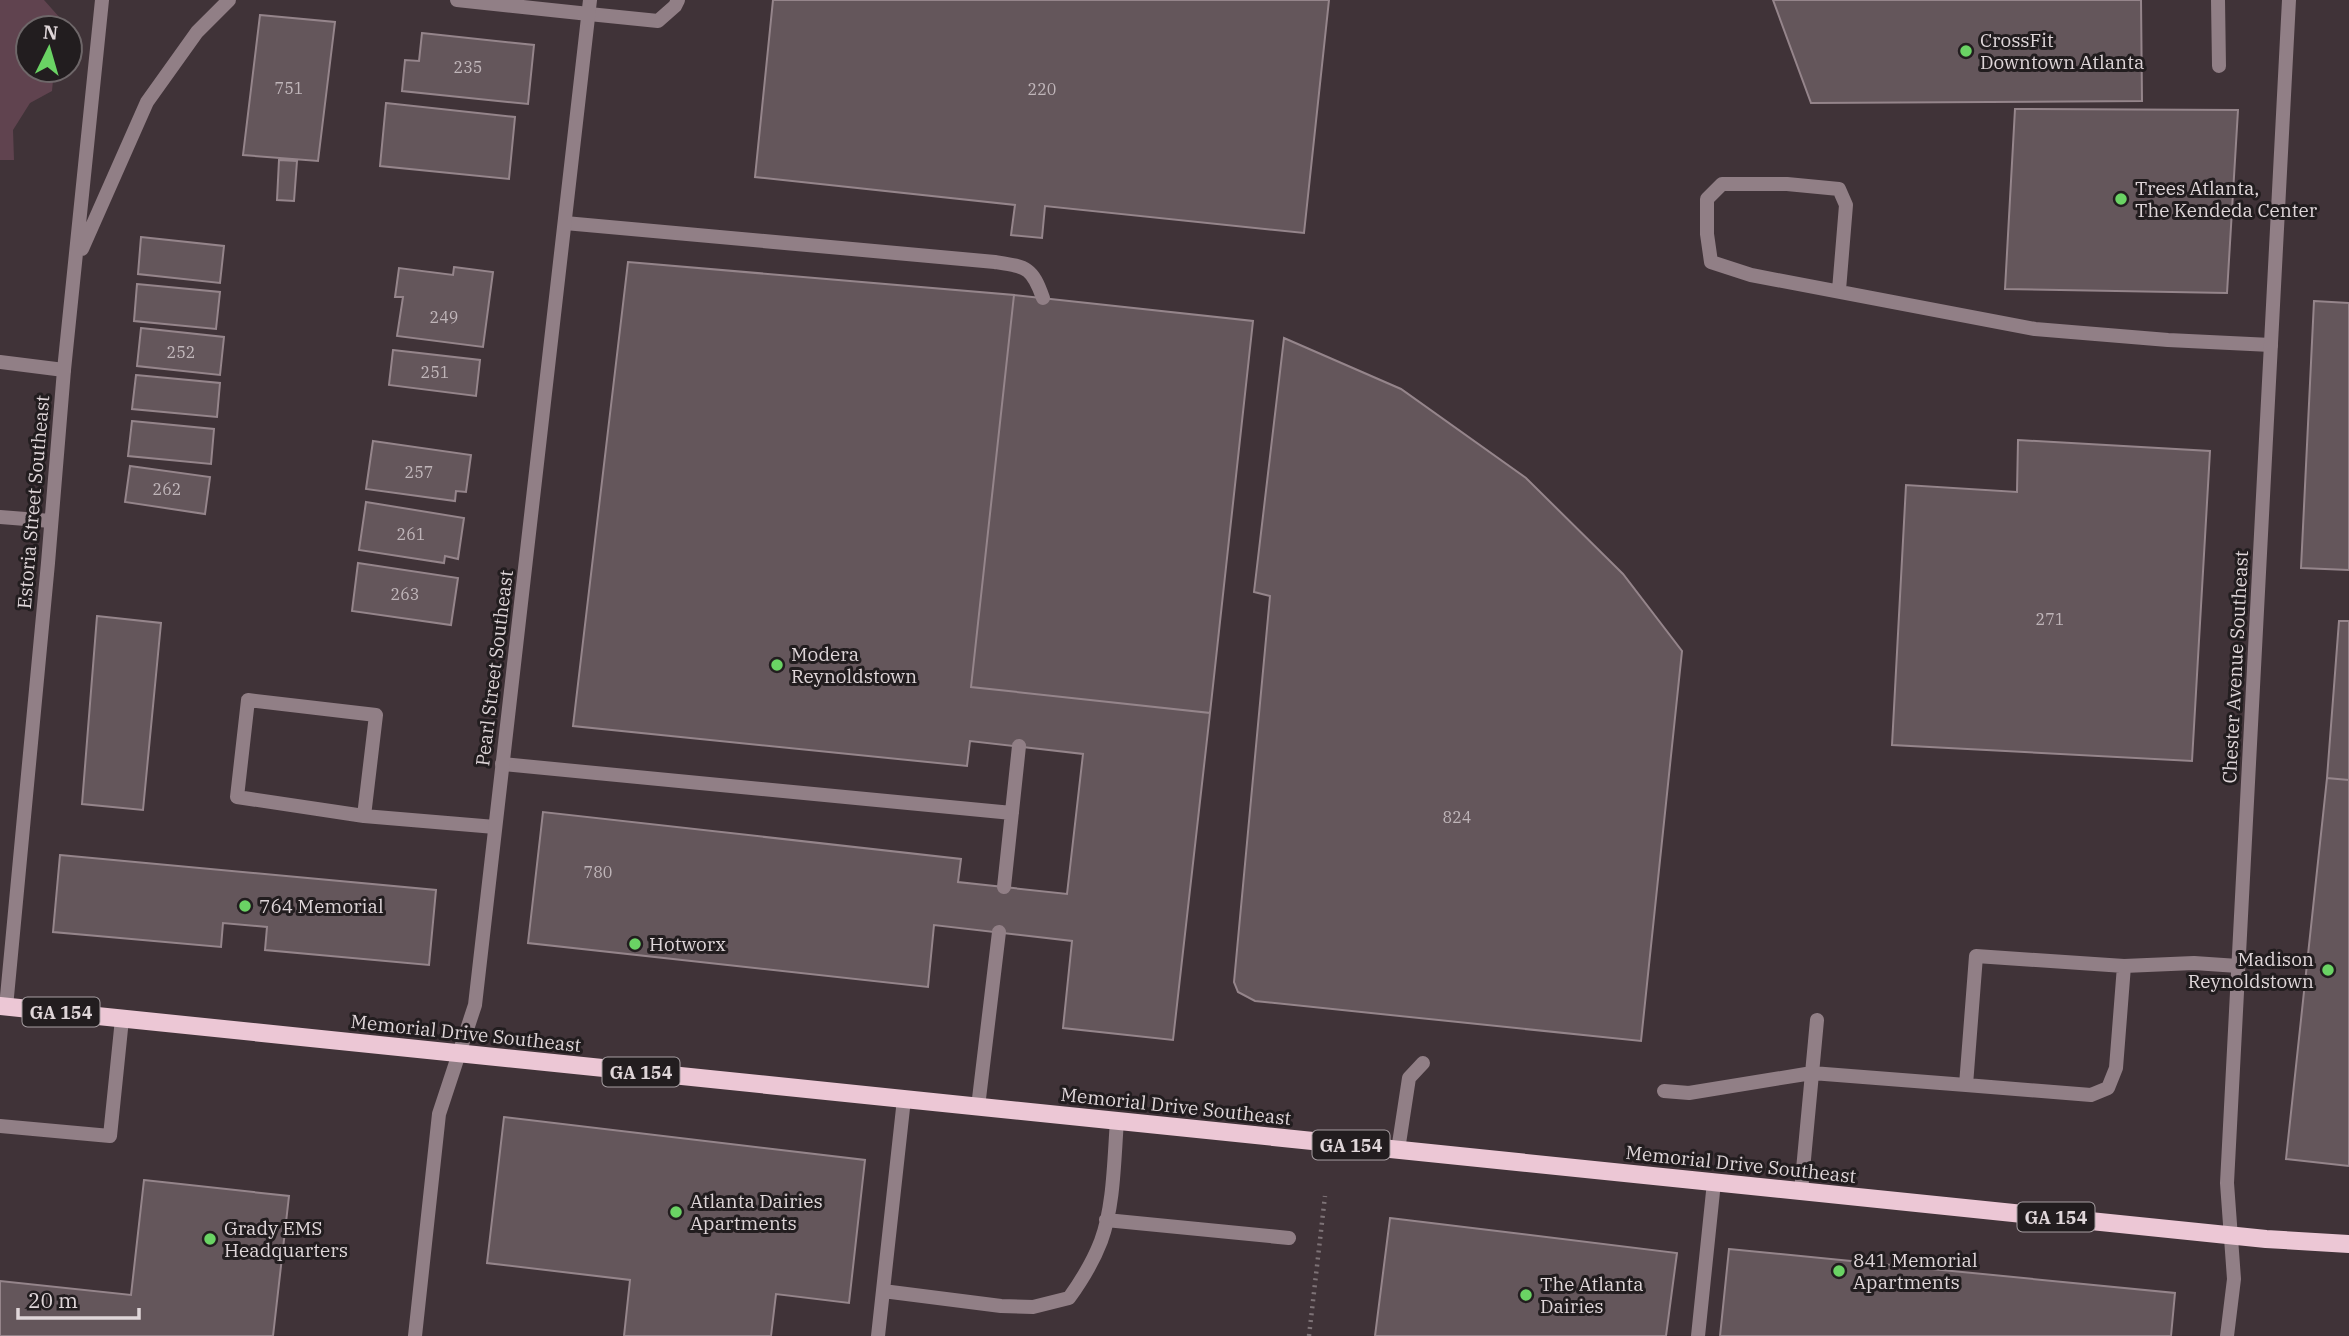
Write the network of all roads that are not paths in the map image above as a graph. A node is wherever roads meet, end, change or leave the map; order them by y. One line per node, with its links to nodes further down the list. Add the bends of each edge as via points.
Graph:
1 (102, 0): 10 (street, Estoria Street Southeast)
2 (229, 0): 10 (street, via 197,32 147,102)
3 (457, 0): 7 (street)
4 (678, 0): 7 (street, via 658,21)
5 (2218, 0): 8 (street)
6 (2289, 0): 13 (street, Chester Avenue Southeast)
7 (590, 7): 9 (street, Pearl Street Southeast)
8 (2218, 66)
9 (565, 223): 12 (street, via 995,262 1020,266 1036,277); 19 (street, Pearl Street Southeast)
10 (77, 260): 15 (street, Estoria Street Southeast)
11 (1839, 290): 11 (street, via 1751,275 1711,262 1707,200 1722,184 1839,189 1846,205); 13 (street, via 2035,329)
12 (1043, 299)
13 (2271, 345): 26 (street, Chester Avenue Southeast)
14 (0, 362): 15 (street)
15 (64, 370): 17 (street, Estoria Street Southeast)
16 (0, 517): 17 (street)
17 (51, 521): 27 (street, Estoria Street Southeast)
18 (1019, 746): 20 (street)
19 (502, 764): 20 (street); 22 (street, Pearl Street Southeast)
20 (1012, 813): 23 (street)
21 (364, 816): 21 (street, via 237,797 248,700 376,715); 22 (street)
22 (495, 827): 30 (street, Pearl Street Southeast, via 475,1005)
23 (1004, 887)
24 (999, 932): 36 (street)
25 (2123, 966): 26 (street); 33 (street, via 2116,1068 2108,1088 2091,1095); 33 (street, via 1976,956)
26 (2238, 966): 43 (street, Chester Avenue Southeast, via 2227,1183)
27 (3, 1006): 28 (main road, Memorial Drive Southeast / GA 154)
28 (122, 1019): 30 (main road, Memorial Drive Southeast / GA 154); 38 (street, via 110,1136)
29 (1817, 1020): 32 (street)
30 (459, 1054): 35 (main road, Memorial Drive Southeast / GA 154); 47 (street, Pearl Street Southeast, via 439,1114)
31 (1423, 1063): 39 (street, via 1409,1078)
32 (1812, 1073): 33 (street); 34 (street, via 1689,1093); 41 (street)
33 (1966, 1085)
34 (1664, 1091)
35 (904, 1099): 36 (main road, Memorial Drive Southeast / GA 154); 46 (street)
36 (978, 1107): 37 (main road, Memorial Drive Southeast / GA 154)
37 (1117, 1121): 39 (main road, Memorial Drive Southeast / GA 154); 42 (street)
38 (0, 1126)
39 (1398, 1150): 40 (main road, Memorial Drive Southeast / GA 154)
40 (1714, 1182): 41 (main road, Memorial Drive Southeast / GA 154); 49 (street)
41 (1801, 1191): 43 (main road, Memorial Drive Southeast / GA 154)
42 (1106, 1220): 44 (street); 46 (street, via 1088,1270 1069,1298 1033,1307 1001,1306)
43 (2231, 1235): 45 (main road, Memorial Drive Southeast / GA 154); 50 (street, Chester Avenue Southeast, via 2234,1279)
44 (1289, 1238)
45 (2349, 1244)
46 (883, 1291): 48 (street)
47 (415, 1336)
48 (878, 1336)
49 (1698, 1336)
50 (2227, 1336)

